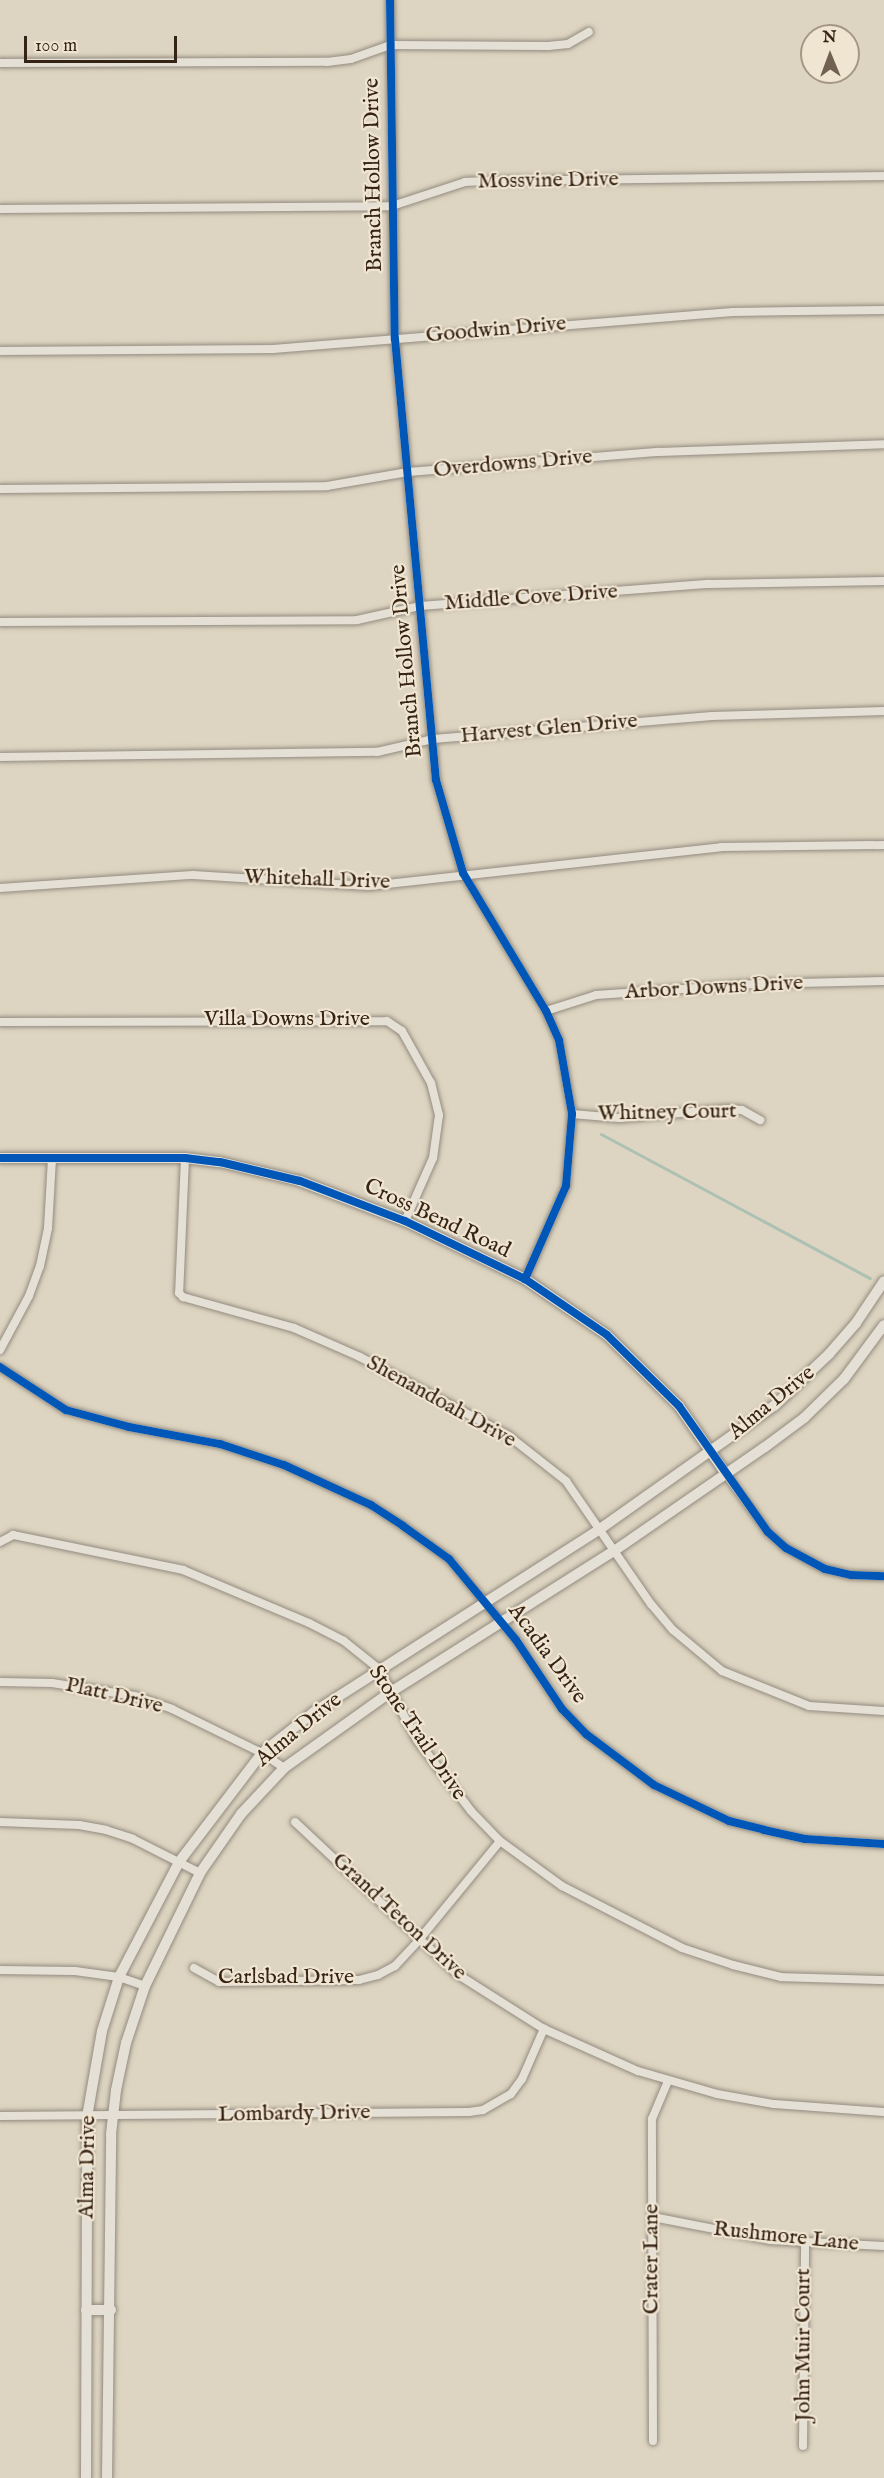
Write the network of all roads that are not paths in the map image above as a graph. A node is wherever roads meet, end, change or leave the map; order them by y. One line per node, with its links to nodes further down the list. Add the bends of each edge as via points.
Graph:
1 (390, 0): 3 (street, Branch Hollow Drive)
2 (589, 32): 3 (street, via 568,44 548,46)
3 (390, 45): 4 (street, via 351,59 327,62); 6 (street, Branch Hollow Drive)
4 (0, 63)
5 (884, 176): 6 (street, Mossvine Drive, via 465,182)
6 (392, 206): 7 (street, Mossvine Drive); 9 (street, Branch Hollow Drive)
7 (0, 209)
8 (884, 310): 9 (street, Goodwin Drive, via 733,312)
9 (395, 339): 10 (street, Goodwin Drive, via 273,349); 12 (street, Branch Hollow Drive)
10 (0, 351)
11 (884, 444): 12 (street, Overdowns Drive, via 658,452)
12 (408, 472): 13 (street, Overdowns Drive, via 327,486); 15 (street, Branch Hollow Drive)
13 (0, 489)
14 (884, 581): 15 (street, Middle Cove Drive, via 709,584)
15 (420, 606): 16 (street, Middle Cove Drive, via 357,620); 18 (street, Branch Hollow Drive)
16 (0, 622)
17 (884, 711): 18 (street, Harvest Glen Drive, via 712,716)
18 (433, 739): 19 (street, Harvest Glen Drive, via 377,752); 21 (street, Branch Hollow Drive, via 441,799)
19 (0, 757)
20 (884, 845): 21 (street, Whitehall Drive, via 722,847)
21 (463, 873): 22 (street, Whitehall Drive, via 369,886 193,875); 24 (street, Branch Hollow Drive)
22 (0, 888)
23 (884, 981): 24 (street, Arbor Downs Drive, via 596,995)
24 (546, 1011): 26 (street, Branch Hollow Drive, via 560,1040)
25 (0, 1022): 31 (street, Villa Downs Drive, via 387,1021 402,1031 431,1083 439,1115 434,1158)
26 (572, 1114): 27 (street, Whitney Court, via 619,1118 735,1109); 32 (street, Branch Hollow Drive, via 566,1186)
27 (760, 1120)
28 (0, 1158): 29 (main road, Cross Bend Road)
29 (52, 1158): 30 (main road, Cross Bend Road); 35 (street, via 48,1228 40,1266)
30 (185, 1158): 31 (main road, Cross Bend Road, via 300,1181); 39 (street, Shenandoah Drive, via 179,1293 183,1297 294,1328 476,1416 509,1436 566,1481)
31 (405, 1221): 32 (main road, Cross Bend Road)
32 (525, 1279): 37 (main road, Cross Bend Road, via 607,1335 679,1406)
33 (884, 1281): 37 (main road, Alma Drive, via 856,1323 805,1379)
34 (884, 1325): 38 (main road, Alma Drive, via 844,1378 804,1418)
35 (0, 1350)
36 (0, 1367): 43 (street, Acadia Drive, via 66,1410 129,1427 220,1444 284,1465 370,1505 449,1559)
37 (711, 1451): 38 (main road, Cross Bend Road); 39 (main road, Alma Drive)
38 (726, 1474): 41 (main road, Alma Drive); 42 (street, Cross Bend Road, via 768,1532 786,1548 825,1569)
39 (600, 1529): 41 (street, Shenandoah Drive); 43 (main road, Alma Drive)
40 (0, 1542): 45 (street, Stone Trail Drive, via 13,1535 183,1570 344,1641)
41 (614, 1551): 44 (main road, Alma Drive); 48 (street, Shenandoah Drive, via 673,1630 722,1671 809,1706)
42 (884, 1576)
43 (486, 1601): 44 (street, Acadia Drive); 45 (main road, Alma Drive)
44 (502, 1623): 47 (main road, Alma Drive); 54 (street, Acadia Drive, via 562,1709 586,1734 654,1785 729,1821 805,1839)
45 (379, 1669): 47 (street, Stone Trail Drive); 49 (main road, Alma Drive)
46 (0, 1682): 49 (street, Platt Drive, via 52,1683 135,1696 172,1709)
47 (389, 1693): 50 (main road, Alma Drive); 53 (street, Stone Trail Drive, via 442,1776)
48 (884, 1711)
49 (262, 1753): 50 (street, Platt Drive); 55 (main road, Alma Drive)
50 (284, 1768): 56 (main road, Alma Drive, via 241,1814)
51 (0, 1822): 55 (street, via 106,1830)
52 (295, 1822): 57 (street, Grand Teton Drive)
53 (500, 1840): 57 (street, Carlsbad Drive); 61 (street, Stone Trail Drive, via 600,1909 682,1948 781,1977)
54 (884, 1844)
55 (179, 1862): 56 (street); 60 (main road, Alma Drive)
56 (200, 1873): 62 (main road, Alma Drive)
57 (418, 1941): 58 (street, Carlsbad Drive, via 395,1966 359,1980 219,1982); 63 (street, Grand Teton Drive, via 486,1995)
58 (194, 1968)
59 (0, 1970): 60 (street, via 75,1971)
60 (119, 1977): 62 (street); 68 (main road, Alma Drive, via 102,2031)
61 (884, 1980)
62 (145, 1986): 67 (main road, Alma Drive, via 126,2043)
63 (544, 2029): 64 (street, Grand Teton Drive); 67 (street, Lombardy Drive, via 522,2079 511,2094 483,2110)
64 (668, 2081): 65 (street, Grand Teton Drive, via 774,2104); 69 (street, Crater Lane, via 652,2119)
65 (884, 2112)
66 (0, 2116): 68 (street, Lombardy Drive)
67 (112, 2116): 68 (street, Lombardy Drive); 73 (main road, Alma Drive)
68 (87, 2117): 72 (main road, Alma Drive)
69 (653, 2217): 70 (street, Rushmore Lane, via 736,2235); 74 (street, Crater Lane)
70 (805, 2244): 71 (street, Rushmore Lane); 75 (street, John Muir Court)
71 (884, 2246)
72 (86, 2310): 73 (main road); 76 (main road, Alma Drive)
73 (111, 2310): 77 (main road, Alma Drive)
74 (653, 2441)
75 (803, 2446)
76 (86, 2478)
77 (107, 2478)

